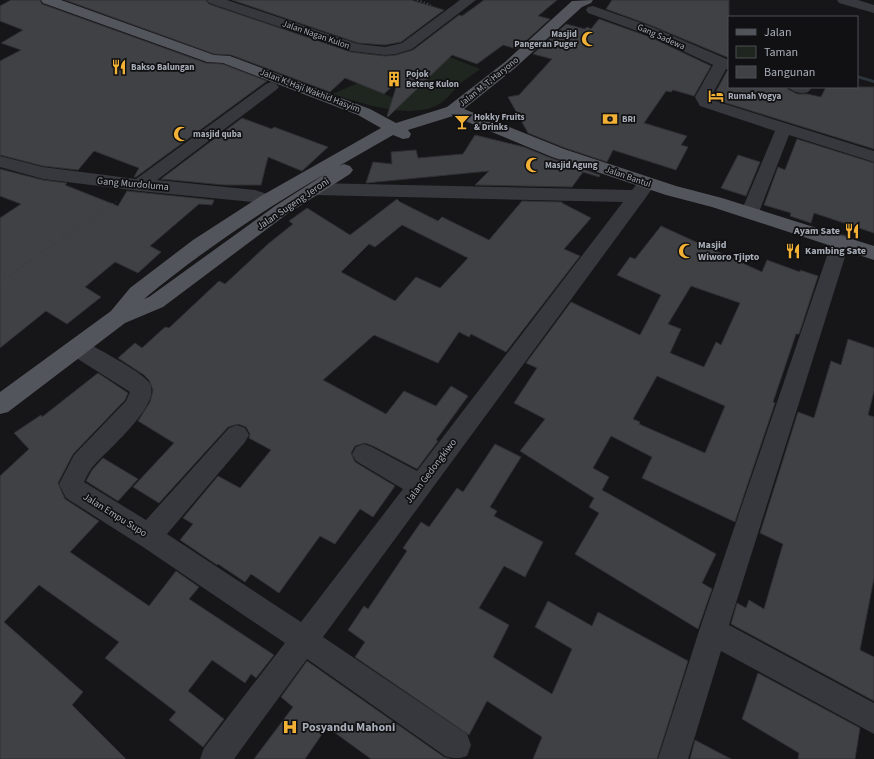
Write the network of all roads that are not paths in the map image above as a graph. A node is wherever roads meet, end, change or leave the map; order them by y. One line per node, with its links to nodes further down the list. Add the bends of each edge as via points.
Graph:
1 (48, 0): 9 (main road, Jalan K. Haji Wakhid Hasyim)
2 (214, 0): 6 (street, Jalan Nagan Kulon)
3 (249, 0): 6 (street)
4 (469, 0): 6 (street, Jalan Nagan Kulon, via 407,46 396,50 378,51 356,48)
5 (844, 0): 7 (street)
6 (236, 7)
7 (874, 9)
8 (588, 10): 10 (street, Gang Sadewa, via 637,26); 12 (main road, Jalan M. T. Haryono); 12 (main road, Jalan M. T. Haryono, via 572,8)
9 (212, 59): 11 (main road, Jalan K. Haji Wakhid Hasyim, via 217,65); 14 (main road, Jalan K. Haji Wakhid Hasyim, via 225,60 355,108 375,117)
10 (725, 64): 13 (street, via 703,97 706,102)
11 (271, 87): 14 (main road, Jalan K. Haji Wakhid Hasyim); 17 (street)
12 (465, 108): 14 (main road, Jalan Sugeng Jeroni); 19 (main road, Jalan Bantul); 21 (main road, Jalan Bantul, via 678,183)
13 (784, 128): 15 (street); 22 (street)
14 (390, 136): 18 (main road, Jalan Sugeng Jeroni); 20 (main road, Jalan Sugeng Jeroni)
15 (874, 157)
16 (0, 161): 17 (street, Gang Murdoluma, via 43,174)
17 (139, 185): 20 (street, Gang Murdoluma, via 255,196)
18 (315, 189): 19 (street); 25 (main road, Jalan Sugeng Jeroni, via 280,210 156,302)
19 (643, 190): 21 (main road, Jalan Bantul, via 672,191); 30 (street, Jalan Gedongkiwo)
20 (267, 200): 25 (main road, Jalan Sugeng Jeroni, via 200,245 143,288)
21 (716, 202): 22 (main road, Jalan Bantul)
22 (750, 212): 23 (main road, Jalan Bantul)
23 (841, 241): 24 (main road, Jalan Bantul); 32 (street)
24 (874, 253)
25 (118, 317): 26 (main road, Jalan Sugeng Jeroni)
26 (78, 348): 27 (main road, Jalan Sugeng Jeroni); 31 (street, Jalan Empu Supo, via 141,388 140,398 134,408 82,462 72,484 75,490)
27 (0, 405)
28 (237, 435): 31 (street)
29 (364, 454): 30 (street)
30 (420, 486): 33 (street, Jalan Gedongkiwo)
31 (149, 536): 33 (street, Jalan Empu Supo)
32 (713, 631): 34 (street); 37 (street)
33 (304, 640): 35 (street, Jalan Empu Supo); 36 (street, Jalan Gedongkiwo)
34 (874, 719)
35 (456, 745)
36 (215, 759)
37 (673, 759)

